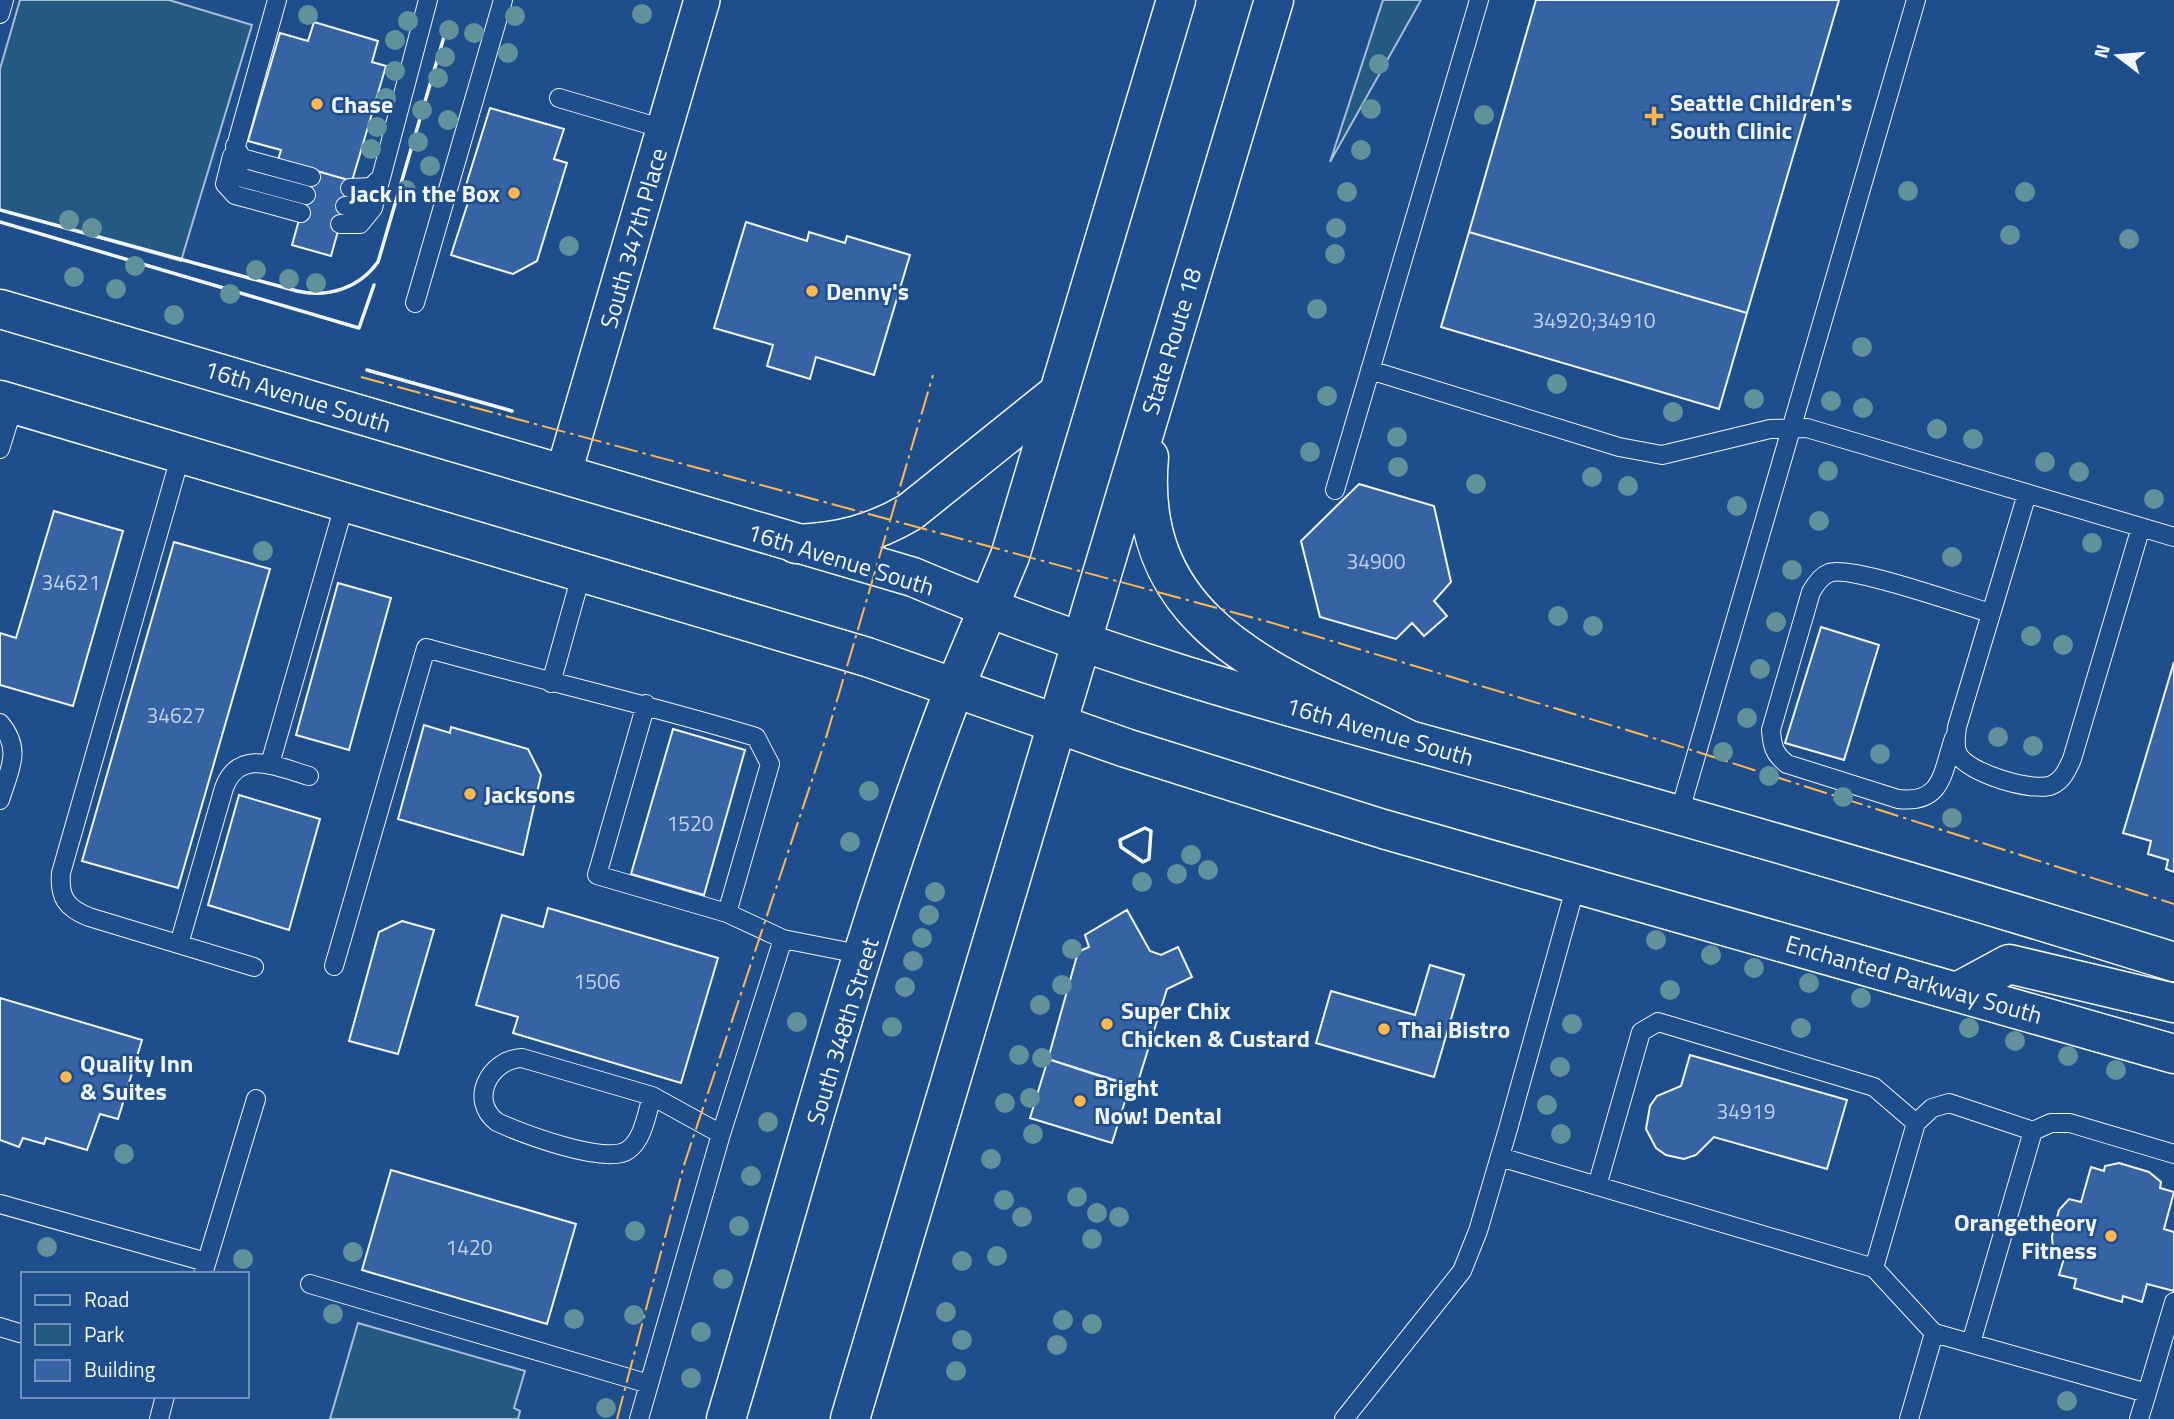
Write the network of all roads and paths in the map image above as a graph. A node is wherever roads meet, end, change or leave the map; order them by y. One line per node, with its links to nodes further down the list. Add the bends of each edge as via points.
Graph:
1 (4, 0): 10 (lane)
2 (277, 0): 13 (lane)
3 (428, 0): 15 (lane)
4 (503, 0): 21 (lane)
5 (702, 0): 12 (street, South 347th Place)
6 (1176, 0): 25 (main road)
7 (1274, 0): 24 (main road, State Route 18)
8 (1479, 0): 23 (lane)
9 (1916, 0): 27 (lane)
10 (0, 13)
11 (559, 98): 12 (lane)
12 (664, 129): 30 (street, South 347th Place)
13 (235, 146): 14 (lane, via 242,158); 17 (lane, via 232,164 243,178); 19 (lane, via 225,184 235,195)
14 (311, 177)
15 (379, 178): 16 (lane, via 372,187); 18 (lane, via 358,206); 20 (lane, via 373,208 360,224)
16 (350, 188)
17 (306, 195)
18 (345, 206)
19 (301, 213)
20 (340, 224)
21 (415, 303)
22 (0, 309): 30 (main road, 16th Avenue South)
23 (1370, 370): 27 (lane, via 1619,447 1662,455); 31 (lane)
24 (1155, 393): 40 (main road, State Route 18); 47 (main road, via 1146,489 1149,511 1166,571 1184,600 1200,620 1261,664)
25 (1057, 394): 36 (main road, via 910,512 884,527 834,542); 38 (main road, via 1010,556)
26 (7, 402): 28 (lane); 29 (main road)
27 (1793, 426): 32 (lane); 51 (lane)
28 (0, 449)
29 (181, 454): 33 (main road); 55 (lane, via 60,886 64,901 76,912)
30 (563, 475): 36 (main road, 16th Avenue South)
31 (1335, 490)
32 (2027, 494): 34 (lane); 39 (lane)
33 (345, 502): 37 (main road); 48 (lane)
34 (2141, 527): 35 (lane); 46 (lane, via 2063,778 2036,788 1975,771 1958,756)
35 (2174, 537)
36 (796, 544): 38 (main road, 16th Avenue South, via 913,577)
37 (582, 572): 41 (lane); 42 (main road)
38 (986, 608): 40 (main road, 16th Avenue South); 42 (main road, South 348th Street)
39 (1991, 614): 46 (lane); 46 (lane, via 1854,573 1829,573 1811,592 1771,730 1777,756 1799,770 1915,801 1938,786)
40 (1081, 643): 45 (main road, State Route 18); 47 (main road, 16th Avenue South)
41 (551, 683): 43 (lane); 58 (lane, via 426,648)
42 (955, 687): 45 (main road); 56 (main road, South 348th Street)
43 (646, 704): 53 (lane, via 756,737 770,764); 53 (lane, via 597,875)
44 (0, 723): 50 (lane, via 14,750)
45 (1058, 724): 52 (main road, via 1382,830); 86 (main road)
46 (1957, 727)
47 (1409, 740): 51 (main road, 16th Avenue South)
48 (270, 764): 49 (lane); 55 (lane, via 244,764 227,779)
49 (310, 776)
50 (0, 800)
51 (1679, 814): 57 (main road)
52 (1577, 885): 60 (main road, Enchanted Parkway South); 69 (lane)
53 (727, 913): 54 (lane)
54 (783, 939): 56 (lane); 67 (lane)
55 (179, 944): 59 (lane)
56 (864, 955): 85 (main road, South 348th Street)
57 (2174, 962)
58 (334, 966)
59 (254, 967)
60 (1959, 991): 61 (main road, via 2009,964); 62 (main road, Enchanted Parkway South)
61 (2174, 1003)
62 (2174, 1054)
63 (652, 1096): 63 (lane, via 522,1058 496,1066 484,1098 497,1122 607,1156 626,1152 637,1141); 67 (lane)
64 (256, 1099): 72 (lane)
65 (1916, 1123): 66 (lane, via 1932,1108 1949,1103); 70 (lane, via 1874,1087 1658,1022 1642,1032); 73 (lane)
66 (2033, 1131): 68 (lane, via 2051,1123 2070,1123); 79 (lane)
67 (721, 1134): 80 (lane)
68 (2174, 1154)
69 (1500, 1157): 70 (lane); 87 (lane, via 1462,1271)
70 (1597, 1186): 73 (lane)
71 (0, 1204): 72 (lane)
72 (204, 1268)
73 (1874, 1268): 78 (lane)
74 (310, 1284): 80 (lane)
75 (2174, 1302): 81 (lane)
76 (0, 1327): 77 (lane)
77 (21, 1333)
78 (1934, 1333): 79 (lane); 88 (lane)
79 (1971, 1343): 81 (lane)
80 (649, 1384): 84 (lane)
81 (2147, 1393): 89 (lane)
82 (164, 1398): 83 (lane)
83 (159, 1419)
84 (639, 1419)
85 (726, 1419)
86 (850, 1419)
87 (1345, 1419)
88 (1909, 1419)
89 (2139, 1419)

